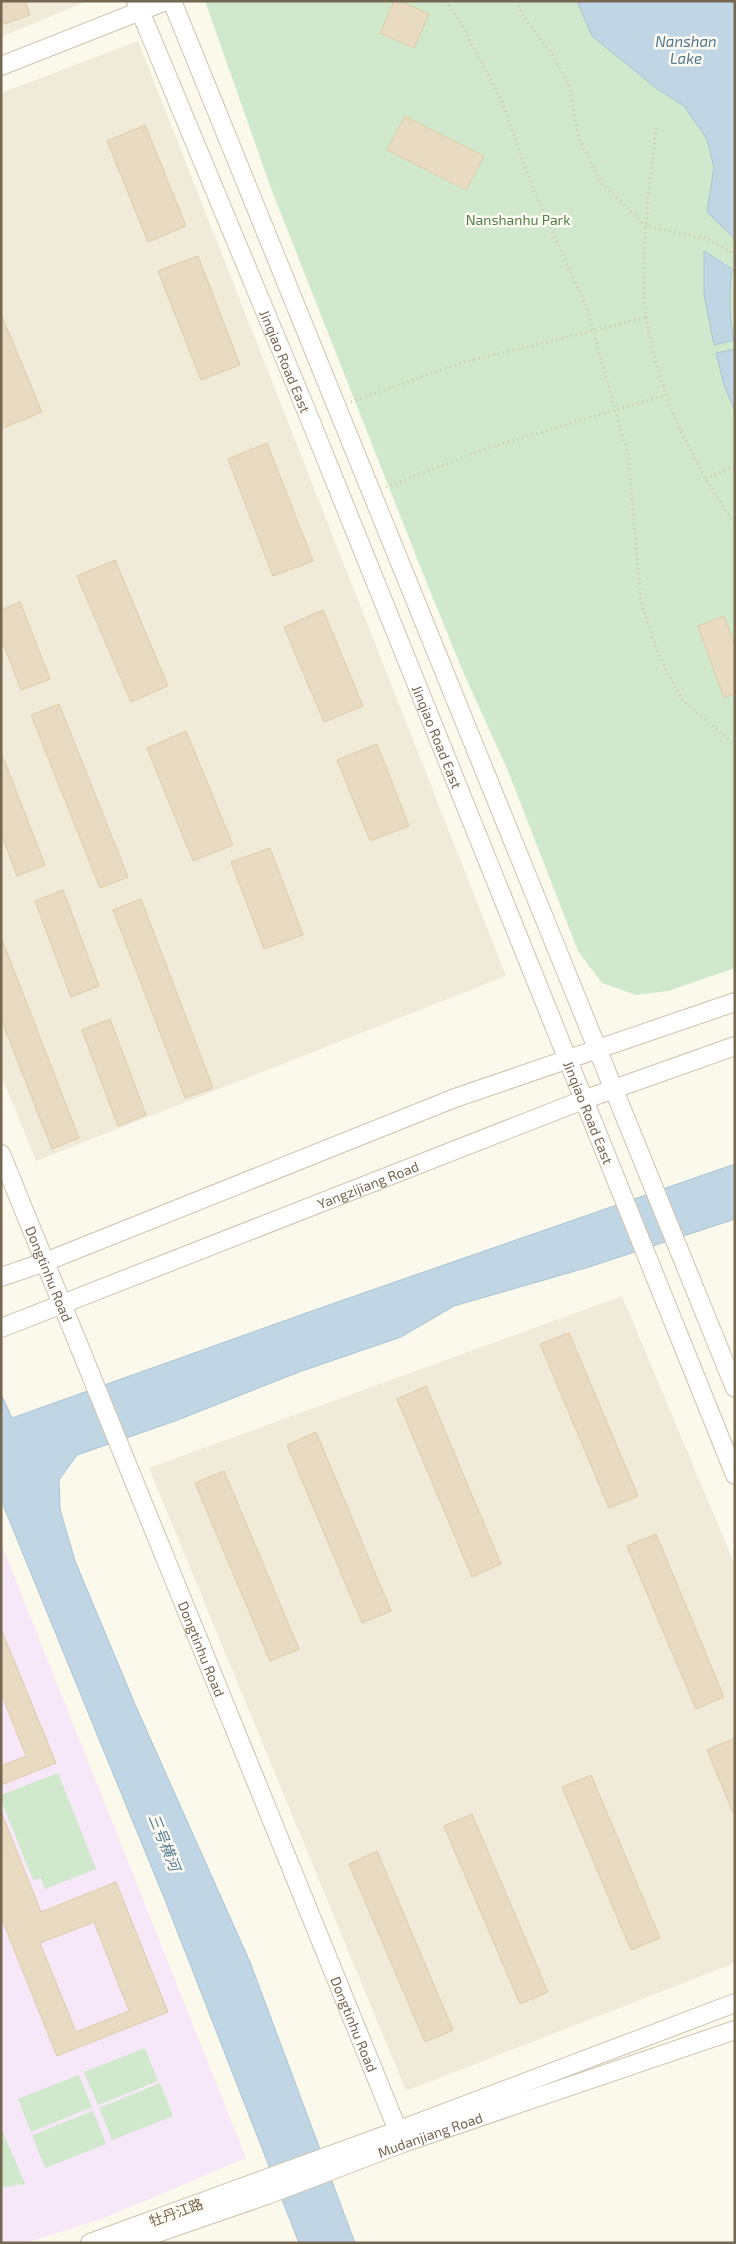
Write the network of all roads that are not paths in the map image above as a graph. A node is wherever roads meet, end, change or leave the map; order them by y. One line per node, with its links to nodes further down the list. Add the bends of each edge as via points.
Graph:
1 (166, 1): 3 (street)
2 (172, 1): 7 (street, Jinqiao Road East)
3 (138, 6): 4 (street); 8 (street, Jinqiao Road East, via 309,417)
4 (1, 66)
5 (735, 1002): 7 (street)
6 (735, 1046): 9 (street, Yangzijiang Road)
7 (598, 1050): 8 (street); 9 (street, Jinqiao Road East)
8 (567, 1060): 10 (street, Jinqiao Road East); 12 (street, via 455,1098)
9 (615, 1089): 10 (street, Yangzijiang Road); 16 (street, Jinqiao Road East)
10 (583, 1100): 14 (street, Yangzijiang Road); 17 (street, Jinqiao Road East)
11 (1, 1154): 12 (street, Dongtinhu Road)
12 (44, 1262): 13 (street); 14 (street, Dongtinhu Road)
13 (1, 1277)
14 (62, 1304): 15 (street, Yangzijiang Road); 20 (street, Dongtinhu Road)
15 (6, 1326)
16 (735, 1388)
17 (735, 1474)
18 (735, 2003): 20 (street, Mudanjiang Road)
19 (735, 2030): 20 (street, Mudanjiang Road)
20 (400, 2137): 21 (street, Mudanjiang Road)
21 (264, 2188): 22 (street, 牡丹江路); 23 (street, Mudanjiang Road)
22 (90, 2243)
23 (128, 2243)

